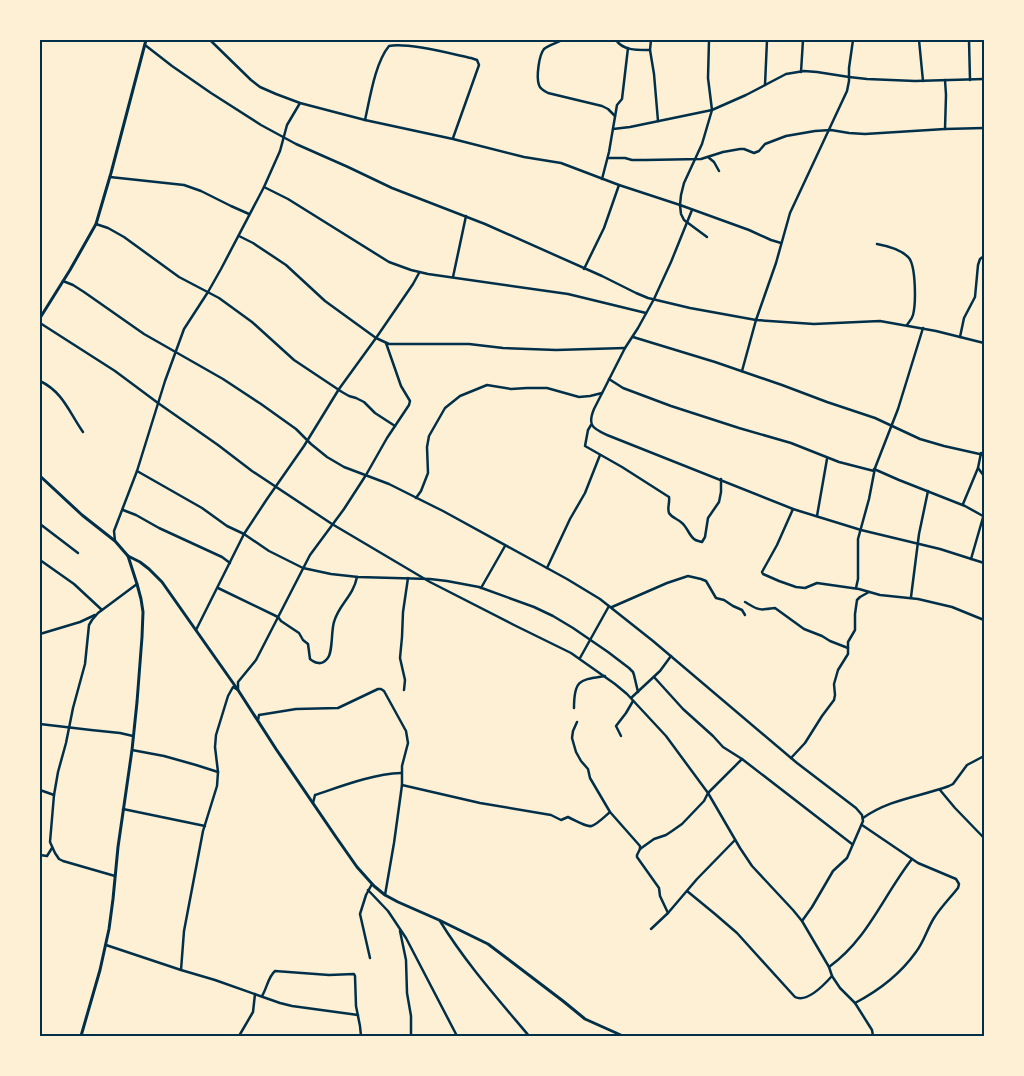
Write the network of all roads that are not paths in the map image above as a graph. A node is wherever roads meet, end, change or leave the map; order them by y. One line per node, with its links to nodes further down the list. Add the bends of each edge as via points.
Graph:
1 (146, 40): 12 (street)
2 (210, 40): 22 (street, via 254,83)
3 (562, 40): 24 (street, via 543,52 538,72 541,88 548,93 602,106)
4 (616, 40): 13 (street, via 620,46)
5 (651, 40): 14 (street)
6 (710, 40): 23 (street, via 708,78)
7 (767, 40): 21 (street)
8 (803, 40): 15 (street)
9 (854, 40): 16 (street)
10 (919, 40): 20 (street)
11 (969, 40): 19 (street)
12 (145, 45): 31 (street, via 212,94); 37 (street)
13 (628, 48): 14 (street); 24 (street, via 622,99)
14 (650, 50): 26 (street)
15 (801, 72): 16 (street); 21 (street, via 786,74)
16 (849, 78): 20 (street); 30 (street, via 849,85)
17 (984, 79): 19 (street)
18 (945, 80): 19 (street); 20 (street); 27 (street)
19 (970, 80)
20 (923, 81)
21 (765, 85): 23 (street)
22 (300, 103): 25 (street); 31 (street)
23 (712, 110): 26 (street); 35 (street)
24 (615, 116): 29 (street)
25 (365, 120): 32 (street); 32 (street, via 373,84 389,46 407,46 471,58 479,65)
26 (658, 121): 29 (street)
27 (945, 128): 28 (street); 30 (street, via 865,134)
28 (984, 128)
29 (613, 129): 34 (street)
30 (828, 130): 33 (street, via 791,134 767,143 755,153 740,149); 49 (street, via 793,204)
31 (283, 136): 40 (street); 44 (street, via 392,188)
32 (453, 139): 38 (street, via 561,163)
33 (708, 157): 35 (street); 36 (street)
34 (608, 158): 35 (street); 38 (street)
35 (695, 159): 41 (street, via 684,183)
36 (718, 171)
37 (110, 177): 43 (street, via 184,185); 46 (street)
38 (602, 178): 39 (street)
39 (619, 185): 41 (street); 52 (street, via 604,228)
40 (264, 187): 43 (street); 53 (street, via 389,262)
41 (680, 205): 42 (street); 45 (street)
42 (692, 210): 45 (street); 49 (street)
43 (249, 214): 47 (street)
44 (466, 216): 52 (street); 54 (street)
45 (686, 223): 48 (street); 57 (street)
46 (96, 224): 55 (street); 56 (street, via 124,237 170,271)
47 (239, 236): 56 (street); 66 (street, via 286,265 325,300)
48 (707, 237)
49 (781, 243): 60 (street)
50 (877, 244): 62 (street, via 898,250 911,260 915,283 914,310)
51 (984, 256): 65 (street, via 978,265 975,297 964,318)
52 (584, 268): 57 (street)
53 (419, 273): 54 (street); 66 (street)
54 (453, 277): 58 (street, via 568,294)
55 (63, 281): 59 (street); 70 (street)
56 (208, 292): 70 (street, via 184,329); 74 (street, via 252,322 294,360)
57 (654, 299): 58 (street); 60 (street)
58 (646, 313): 64 (street)
59 (40, 318)
60 (756, 320): 62 (street, via 814,324 877,321); 71 (street)
61 (40, 323): 76 (street, via 108,366)
62 (907, 325): 63 (street)
63 (923, 328): 65 (street); 77 (street)
64 (633, 337): 69 (street); 71 (street)
65 (960, 337): 68 (street)
66 (376, 338): 67 (street); 74 (street)
67 (386, 343): 69 (street, via 556,350); 79 (street, via 410,402)
68 (984, 343)
69 (625, 348): 72 (street)
70 (176, 352): 76 (street); 81 (street, via 223,379)
71 (742, 371): 77 (street)
72 (609, 379): 75 (street); 84 (street, via 658,402 787,442)
73 (40, 381): 80 (street, via 62,398)
74 (339, 390): 79 (street, via 359,399); 81 (street)
75 (602, 393): 78 (street, via 592,413); 94 (street, via 579,397 547,388 511,389 487,385 460,396 445,408 430,436 428,473)
76 (158, 403): 87 (street); 92 (street)
77 (891, 424): 82 (street, via 944,446); 86 (street)
78 (591, 425): 83 (street, via 585,446); 91 (street, via 607,435)
79 (395, 426): 88 (street)
80 (83, 432)
81 (307, 440): 88 (street, via 327,457); 92 (street)
82 (982, 454): 85 (street)
83 (600, 455): 91 (street, via 669,497 669,512 699,541 704,540 708,518 718,502); 114 (street, via 585,493)
84 (827, 458): 86 (street); 99 (street)
85 (978, 468): 90 (street); 95 (street)
86 (874, 470): 93 (street); 102 (street)
87 (137, 471): 97 (street); 103 (street)
88 (366, 475): 94 (street); 101 (street)
89 (40, 476): 104 (street)
90 (984, 476)
91 (721, 479): 96 (street)
92 (275, 486): 101 (street); 103 (street)
93 (928, 491): 95 (street); 105 (street)
94 (416, 498): 106 (street)
95 (963, 504): 98 (street)
96 (792, 509): 99 (street); 121 (street, via 762,573 799,588 817,583)
97 (122, 510): 104 (street, via 114,531); 111 (street)
98 (983, 515): 110 (street)
99 (817, 516): 102 (street)
100 (40, 524): 107 (street)
101 (332, 524): 113 (street); 117 (street)
102 (861, 530): 105 (street); 121 (street)
103 (244, 534): 111 (street); 113 (street)
104 (115, 541): 108 (street)
105 (917, 544): 110 (street); 123 (street)
106 (505, 545): 114 (street); 120 (street)
107 (78, 554)
108 (128, 556): 118 (street); 131 (street, via 156,575)
109 (40, 560): 126 (street, via 74,584)
110 (971, 560): 112 (street)
111 (230, 563): 119 (street)
112 (984, 563)
113 (303, 568): 115 (street); 129 (street)
114 (547, 568): 125 (street)
115 (357, 577): 116 (street); 129 (street, via 352,593 336,616 331,652 323,662 312,661 308,644)
116 (408, 578): 117 (street); 140 (street, via 400,658)
117 (424, 578): 120 (street); 136 (street)
118 (138, 584): 126 (street); 148 (street, via 143,612)
119 (218, 588): 129 (street); 131 (street)
120 (481, 588): 133 (street, via 546,613)
121 (856, 588): 122 (street)
122 (870, 592): 123 (street); 134 (street, via 857,600 855,630)
123 (911, 597): 130 (street, via 952,607)
124 (745, 602): 134 (street, via 758,609 775,608 804,629)
125 (611, 606): 128 (street, via 688,576 706,581 716,598 742,610); 133 (street); 135 (street)
126 (102, 610): 127 (street)
127 (98, 614): 132 (street); 147 (street, via 89,627 85,664)
128 (745, 615)
129 (278, 617): 139 (street, via 254,663 238,682)
130 (984, 620)
131 (196, 630): 139 (street)
132 (40, 634)
133 (590, 640): 136 (street); 141 (street, via 633,672)
134 (848, 648): 152 (street, via 837,672 834,700)
135 (672, 656): 138 (street); 152 (street)
136 (580, 658): 137 (street)
137 (605, 676): 142 (street); 143 (street, via 578,683)
138 (654, 677): 141 (street); 153 (street, via 682,709)
139 (238, 690): 144 (street); 154 (street, via 232,688 230,692 216,735)
140 (404, 690)
141 (638, 692): 142 (street)
142 (632, 700): 149 (street, via 616,726); 159 (street, via 666,736)
143 (574, 708)
144 (258, 720): 155 (street, via 259,715 290,710 338,708 381,689 407,737); 161 (street)
145 (577, 722): 163 (street, via 572,738 576,752)
146 (40, 724): 147 (street)
147 (70, 727): 148 (street); 160 (street)
148 (133, 736): 150 (street)
149 (621, 736)
150 (132, 750): 154 (street); 162 (street)
151 (984, 756): 158 (street, via 967,765 954,784)
152 (791, 758): 164 (street, via 856,808)
153 (742, 759): 159 (street); 169 (street)
154 (218, 772): 166 (street)
155 (401, 773): 156 (street); 161 (street, via 329,790 315,795)
156 (402, 785): 163 (street, via 480,804 551,815 561,820 568,817 590,827); 178 (street)
157 (40, 790): 160 (street)
158 (940, 790): 164 (street, via 898,800); 167 (street)
159 (708, 793): 168 (street); 171 (street, via 682,824)
160 (54, 795): 170 (street, via 50,833)
161 (313, 803): 175 (street)
162 (123, 808): 166 (street); 174 (street)
163 (610, 812): 171 (street)
164 (863, 818): 165 (street)
165 (862, 824): 169 (street); 173 (street)
166 (205, 826): 187 (street, via 184,931)
167 (984, 838)
168 (735, 840): 177 (street); 181 (street, via 752,866)
169 (852, 844): 181 (street, via 847,858 833,871)
170 (52, 848): 172 (street, via 47,856); 174 (street, via 63,861)
171 (640, 848): 179 (street, via 637,858 659,888)
172 (40, 856)
173 (912, 859): 186 (street, via 863,934); 191 (street, via 956,879 959,886 934,918 913,956 885,984)
174 (116, 876): 184 (street)
175 (372, 884): 176 (street); 178 (street)
176 (368, 890): 182 (street); 185 (street, via 360,914)
177 (687, 891): 179 (street); 188 (street, via 737,934 795,998 807,997)
178 (385, 895): 180 (street)
179 (668, 913): 183 (street)
180 (439, 920): 198 (street); 199 (street, via 488,944 585,1019)
181 (802, 921): 186 (street)
182 (400, 928): 196 (street, via 406,960); 197 (street)
183 (651, 929)
184 (106, 945): 187 (street); 193 (street)
185 (370, 958)
186 (828, 967): 188 (street)
187 (181, 970): 189 (street)
188 (832, 976): 191 (street)
189 (255, 994): 190 (street); 194 (street, via 253,1012)
190 (262, 996): 192 (street, via 292,1006); 192 (street, via 275,971 354,974)
191 (855, 1003): 200 (street)
192 (358, 1015): 195 (street)
193 (81, 1036)
194 (240, 1036)
195 (361, 1036)
196 (411, 1036)
197 (457, 1036)
198 (529, 1036)
199 (623, 1036)
200 (874, 1036)

